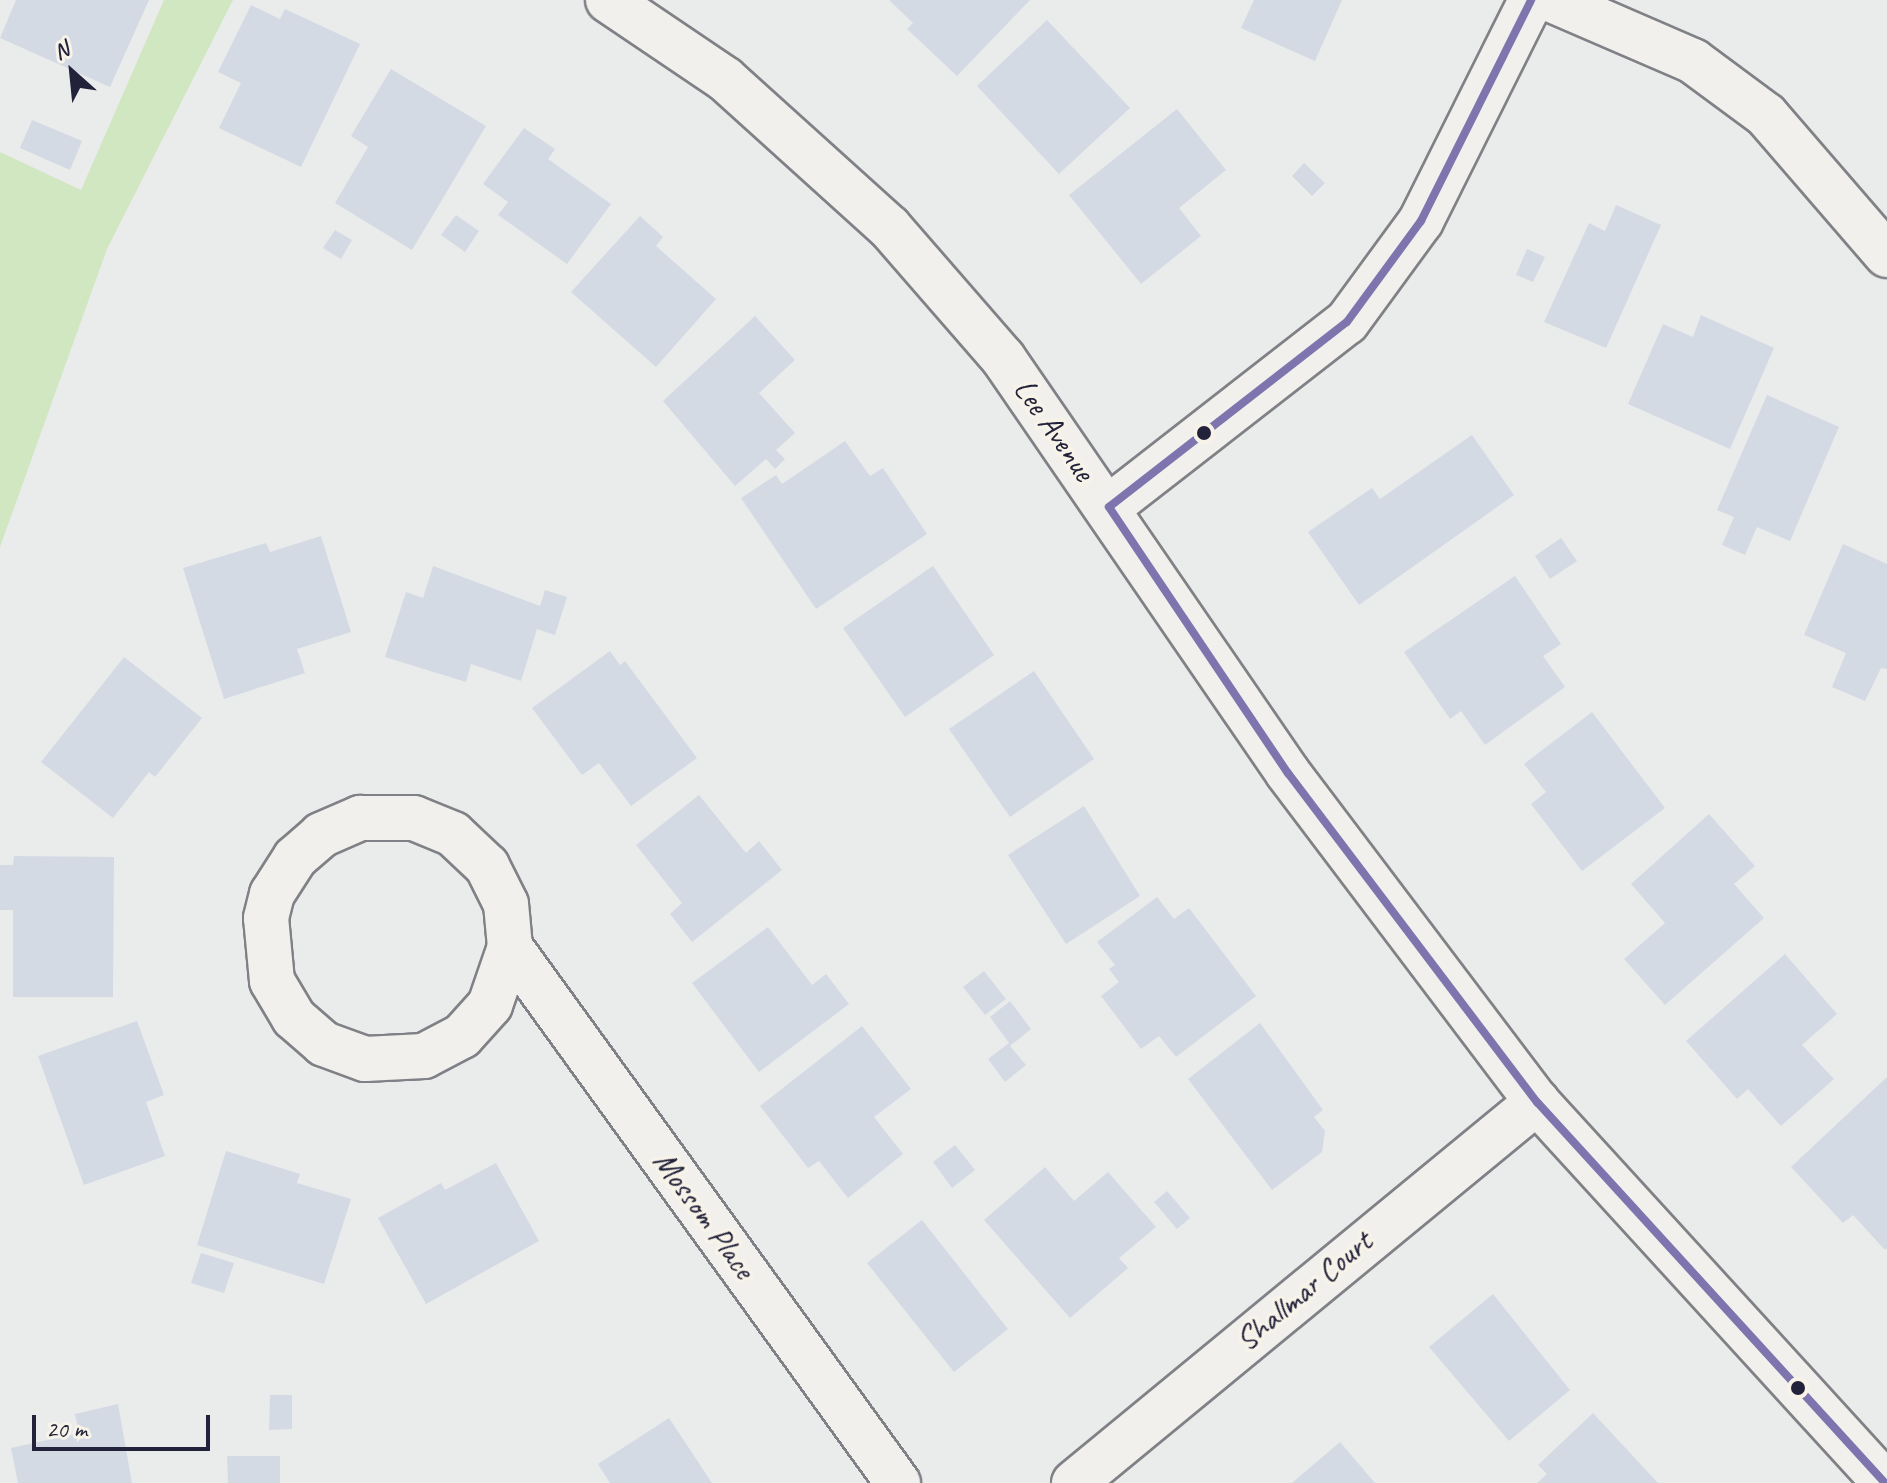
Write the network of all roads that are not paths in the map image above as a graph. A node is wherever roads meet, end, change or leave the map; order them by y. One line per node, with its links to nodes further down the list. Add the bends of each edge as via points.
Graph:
1 (608, 0): 5 (street, Lee Avenue, via 725,79 889,227 1003,358)
2 (1531, 0): 5 (street, via 1421,221 1347,322)
3 (1552, 0): 4 (street, via 1693,61 1766,115)
4 (1887, 255)
5 (1109, 507): 7 (street, Lee Avenue, via 1288,773)
6 (510, 947): 6 (street, via 506,904 487,866 453,834 414,818 360,818 321,835 295,858 272,894 266,918 272,981 294,1018 324,1044 365,1059 424,1056 462,1036 490,1005); 8 (street, Mossom Place)
7 (1537, 1102): 9 (street, Shallmar Court); 10 (street, Lee Avenue)
8 (898, 1483)
9 (1074, 1483)
10 (1885, 1483)

